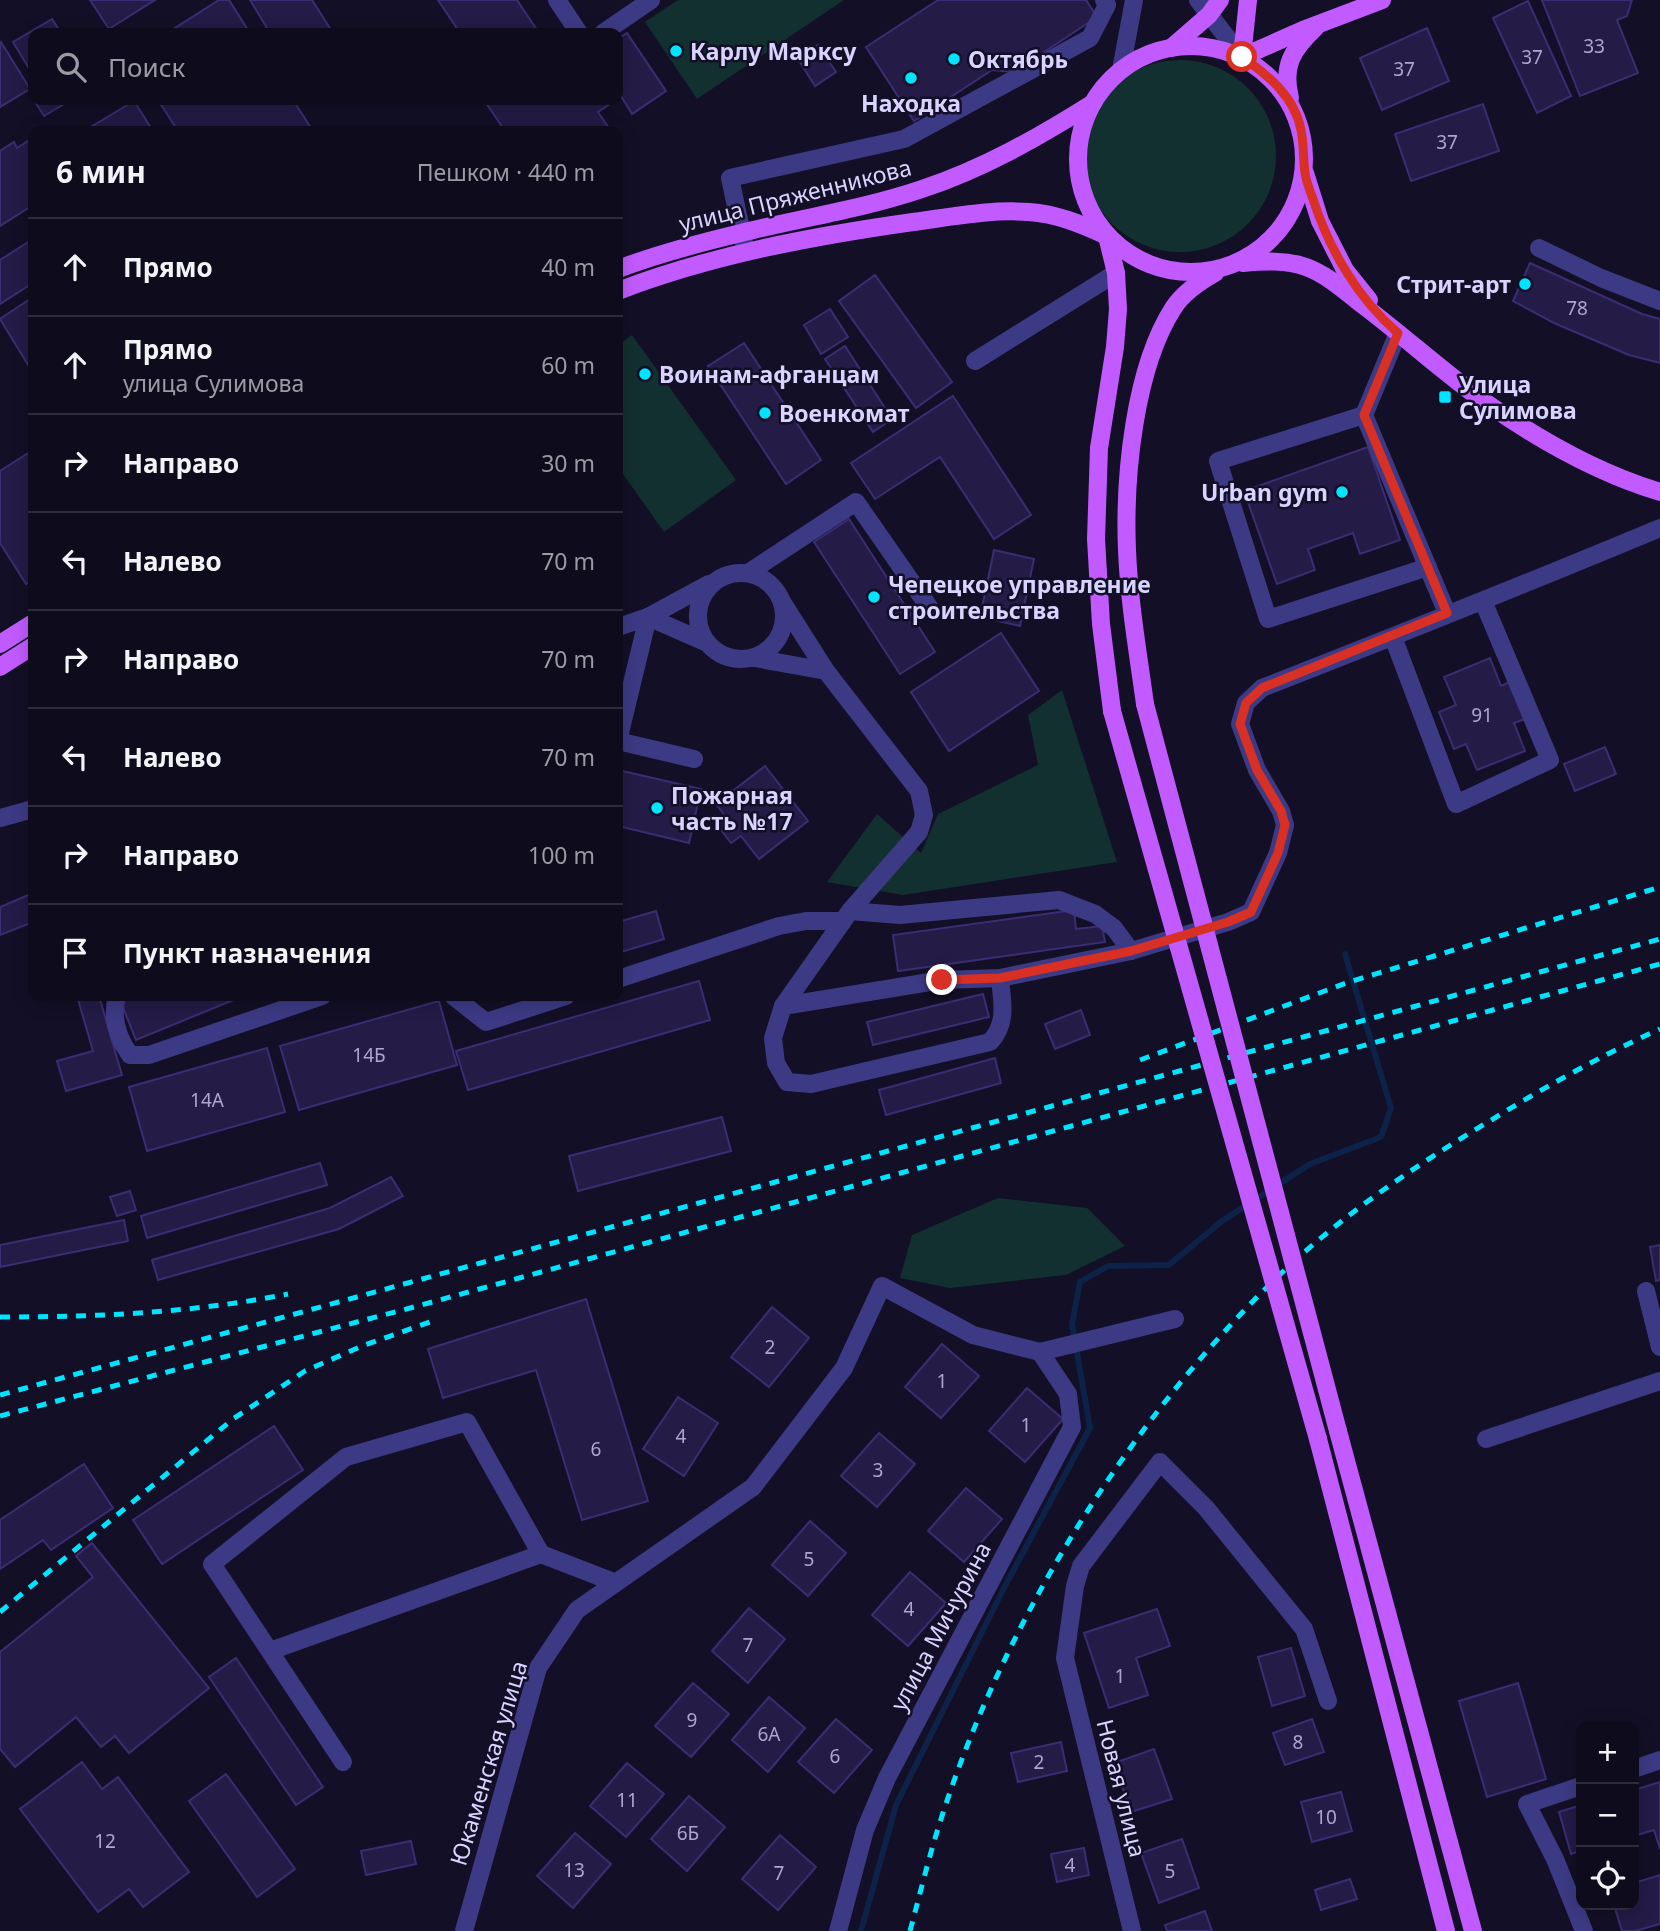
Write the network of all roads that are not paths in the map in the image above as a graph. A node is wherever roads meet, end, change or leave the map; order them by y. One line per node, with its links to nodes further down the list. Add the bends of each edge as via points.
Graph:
1 (557, 0): 9 (street)
2 (651, 0): 10 (street)
3 (1104, 0): 17 (street, via 1107,5 1090,38 904,139 730,178)
4 (1134, 0): 13 (street)
5 (1248, 0): 12 (main road)
6 (1382, 0): 8 (main road)
7 (1209, 5): 11 (main road); 12 (street)
8 (1317, 25): 12 (main road); 15 (main road, via 1287,67)
9 (576, 28)
10 (610, 28)
11 (1171, 48): 12 (main road, via 1211,47); 13 (main road)
12 (1242, 57): 15 (main road, via 1269,76)
13 (1121, 70): 14 (main road)
14 (1093, 103): 17 (main road, улица Пряженникова, via 983,165 923,189); 18 (main road, via 1081,132 1078,164 1085,199)
15 (1292, 105): 16 (main road, via 1301,127)
16 (1305, 173): 22 (main road, via 1283,227 1259,251); 26 (main road, via 1320,221 1345,270)
17 (741, 233): 20 (street); 21 (main road, улица Пряженникова)
18 (1108, 236): 20 (main road, улица Пряженникова, via 1075,221 1042,214 974,214 865,229); 22 (main road, via 1144,263 1170,271 1193,273); 23 (main road)
19 (1539, 248): 25 (street)
20 (746, 254): 24 (main road, улица Пряженникова)
21 (623, 267)
22 (1228, 267): 26 (main road, via 1286,262 1306,267 1328,278); 80 (main road, bridge, via 1200,282 1175,305 1149,359 1140,392 1130,467 1127,548 1145,704)
23 (1116, 273): 27 (street); 79 (main road, bridge, via 1118,309 1099,448 1096,539 1112,711 1318,1439)
24 (623, 289)
25 (1660, 301)
26 (1392, 328): 28 (street); 29 (main road, via 1484,401 1549,444)
27 (975, 361)
28 (1364, 415): 31 (street); 31 (street, via 1218,461 1268,619)
29 (1660, 492)
30 (1660, 528): 35 (street)
31 (1428, 566): 37 (street)
32 (748, 573): 33 (street); 34 (street, via 768,582); 36 (street, via 856,502)
33 (719, 579): 38 (street); 42 (street, via 707,589 697,615)
34 (781, 600): 45 (street, via 783,629 777,642); 47 (street)
35 (1483, 601): 37 (street); 41 (street, via 1550,760 1456,804)
36 (929, 607)
37 (1447, 613): 41 (street)
38 (648, 617): 39 (street); 42 (street); 48 (street)
39 (623, 625)
40 (28, 626): 43 (main road)
41 (1393, 637): 54 (street, via 1262,688 1246,703 1240,724 1285,825 1278,853 1251,912)
42 (705, 642): 45 (street, via 727,658)
43 (0, 644)
44 (28, 649): 46 (main road)
45 (755, 658): 47 (street)
46 (0, 667)
47 (826, 671): 53 (street, via 919,791 924,815 919,832)
48 (623, 720)
49 (623, 742): 50 (street)
50 (694, 759)
51 (28, 810): 52 (street)
52 (0, 818)
53 (846, 916): 54 (street, via 1059,900 1095,914 1114,928); 55 (street, via 779,926); 61 (street)
54 (1131, 951): 56 (street)
55 (623, 977)
56 (1000, 978): 61 (street, via 942,980); 61 (street, via 1000,1031 990,1042 811,1084 787,1082 776,1063 773,1038)
57 (115, 1001): 58 (street, via 119,1039 130,1055 149,1055)
58 (308, 1001)
59 (459, 1001): 60 (street, via 486,1022)
60 (551, 1001)
61 (783, 1006)
62 (1646, 1291): 64 (street)
63 (1175, 1319): 65 (street)
64 (1660, 1347)
65 (1040, 1352): 69 (street, Юкаменская улица, via 972,1335 882,1286 844,1368 753,1487); 77 (street, улица Мичурина, via 1068,1394 1072,1427 887,1778 864,1829)
66 (1660, 1381): 67 (street)
67 (1486, 1439)
68 (541, 1554): 69 (street); 70 (street); 70 (street, via 467,1422 346,1457 212,1564)
69 (616, 1583): 76 (street, Юкаменская улица, via 577,1610 538,1668)
70 (270, 1651): 73 (street)
71 (1328, 1701): 78 (street, Новая улица, via 1304,1629 1206,1507 1160,1462 1081,1566 1065,1658)
72 (1660, 1760): 74 (street)
73 (343, 1762)
74 (1639, 1767)
75 (1576, 1788): 81 (street, via 1527,1804)
76 (464, 1931)
77 (838, 1931)
78 (1132, 1931)
79 (1446, 1931)
80 (1473, 1931)
81 (1584, 1931)

